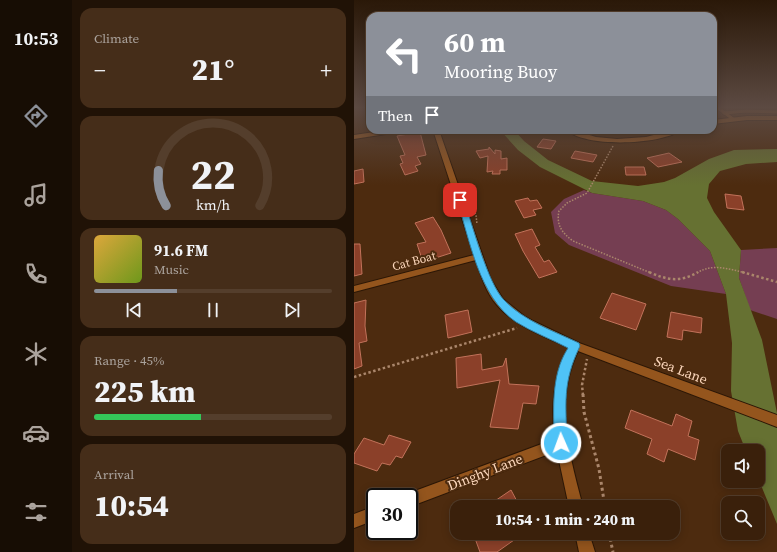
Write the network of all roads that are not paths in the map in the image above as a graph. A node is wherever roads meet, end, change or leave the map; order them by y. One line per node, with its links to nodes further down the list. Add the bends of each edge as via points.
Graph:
1 (373, 134): 5 (street)
2 (437, 134): 6 (street, Sea Lane)
3 (579, 134): 4 (street, via 617,140 646,139)
4 (664, 134)
5 (354, 137)
6 (480, 256): 7 (street, Cat Boat); 8 (street, Sea Lane, via 487,280 500,302 520,319)
7 (354, 289)
8 (575, 346): 9 (street, Sea Lane); 10 (street, via 568,357 560,386)
9 (777, 421)
10 (561, 443): 11 (street, Dinghy Lane); 12 (street)
11 (418, 497)
12 (574, 500)
13 (366, 516): 14 (street)
14 (354, 521)
15 (584, 540): 16 (street)
16 (587, 552)

